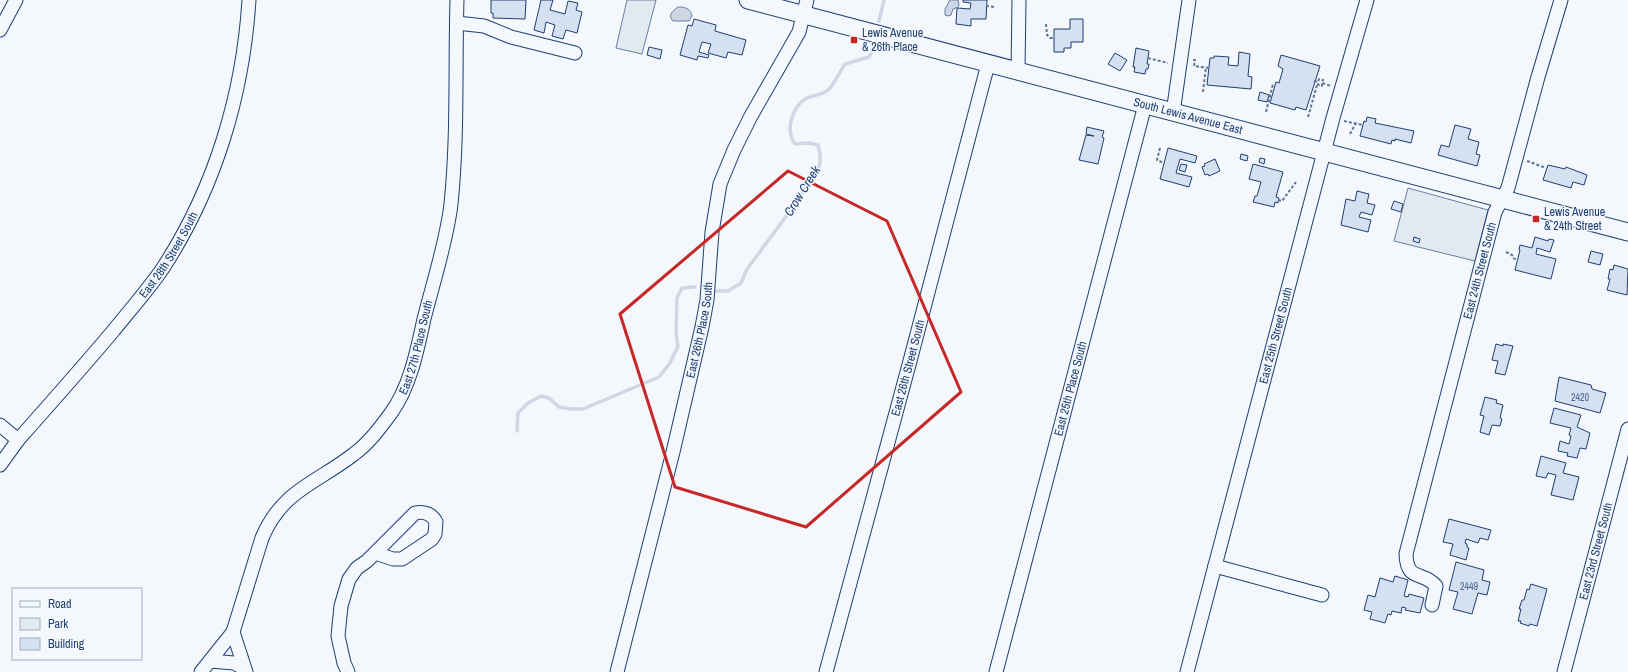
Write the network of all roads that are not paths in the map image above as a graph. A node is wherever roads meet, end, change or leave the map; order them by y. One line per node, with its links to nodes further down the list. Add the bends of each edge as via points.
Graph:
1 (16, 0): 11 (street)
2 (249, 0): 22 (street, East 28th Street South, via 238,90 219,153 194,212 163,268 143,296)
3 (458, 0): 10 (street, East 27th Place South)
4 (748, 0): 9 (main road, South Lewis Avenue East)
5 (1019, 0): 14 (street)
6 (1189, 0): 16 (street)
7 (1367, 0): 17 (street, East 25th Street South)
8 (1562, 0): 18 (street, East 24th Street South, via 1508,188)
9 (805, 7): 13 (main road, South Lewis Avenue East); 33 (street, East 26th Place South, via 799,32 751,116 720,184 702,327 674,452)
10 (457, 23): 12 (street, via 484,26 511,37); 28 (street, East 27th Place South, via 451,205 417,351 402,394 372,439 355,454 295,492 268,524)
11 (0, 30)
12 (575, 53)
13 (988, 64): 14 (main road, South Lewis Avenue East); 34 (street, East 26th Street South)
14 (1018, 72): 15 (main road, South Lewis Avenue East)
15 (1145, 105): 16 (main road, South Lewis Avenue East); 35 (street, East 25th Place South)
16 (1173, 113): 17 (main road, South Lewis Avenue East)
17 (1325, 152): 18 (main road, South Lewis Avenue East); 25 (street, East 25th Street South)
18 (1502, 199): 19 (main road, South Lewis Avenue East); 27 (street, East 24th Street South, via 1494,218 1406,554 1406,563 1410,570 1416,576 1431,580 1436,586)
19 (1628, 232)
20 (0, 425): 22 (street)
21 (1628, 429): 37 (street, East 23rd Street South)
22 (18, 440): 23 (street, East 28th Street South)
23 (0, 465)
24 (375, 553): 24 (street, via 415,513 421,511 436,522 432,539 402,558 393,559); 32 (street, via 352,574 341,606 338,636)
25 (1215, 566): 26 (street); 36 (street, East 25th Street South)
26 (1322, 595)
27 (1432, 605)
28 (233, 632): 29 (street); 30 (street)
29 (210, 661): 30 (street, via 234,663); 31 (street)
30 (246, 670)
31 (201, 672)
32 (348, 672)
33 (617, 672)
34 (826, 672)
35 (996, 672)
36 (1187, 672)
37 (1564, 672)

